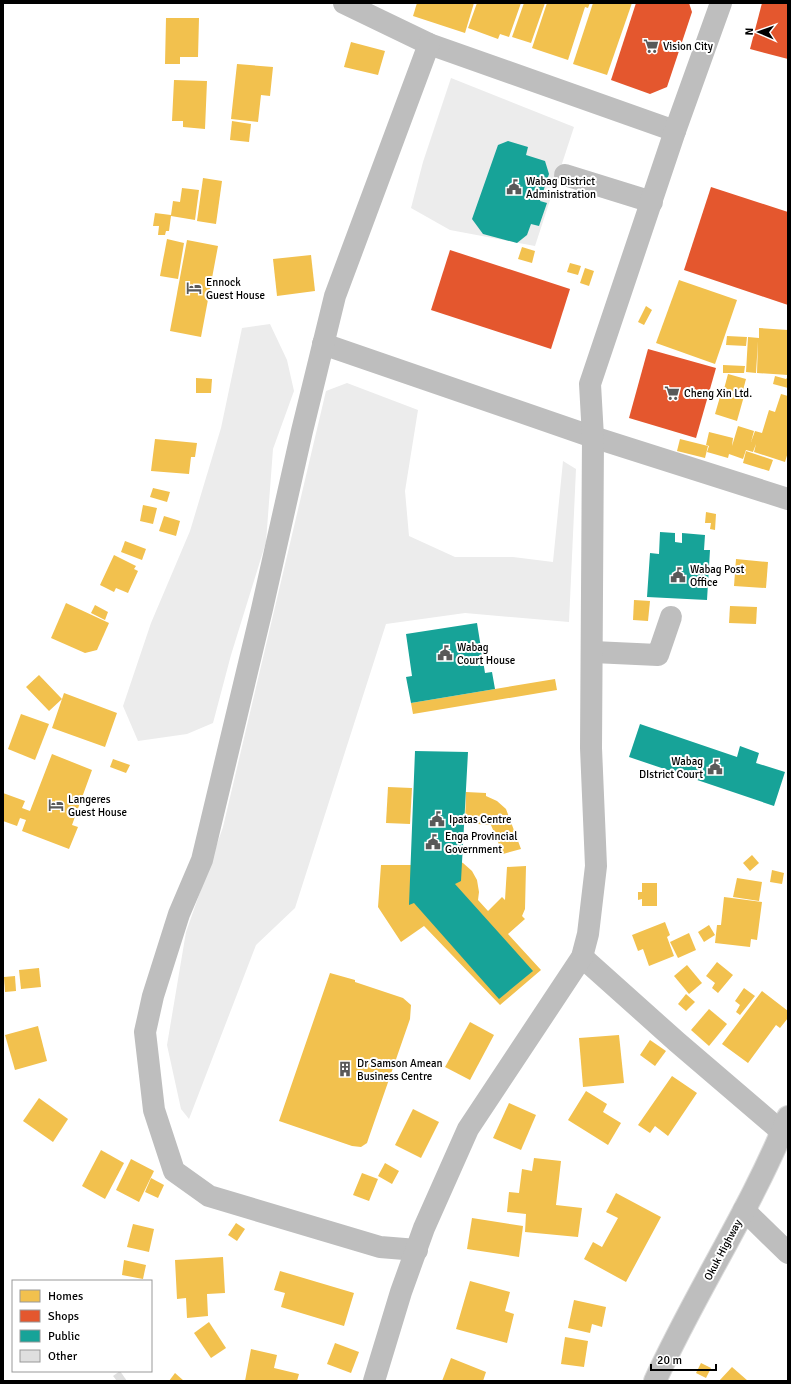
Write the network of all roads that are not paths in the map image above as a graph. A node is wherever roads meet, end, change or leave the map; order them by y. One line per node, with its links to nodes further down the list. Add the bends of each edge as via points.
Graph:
1 (344, 3): 3 (street)
2 (721, 3): 4 (street)
3 (429, 44): 4 (street); 7 (street, via 335,296)
4 (675, 131): 6 (street)
5 (566, 174): 6 (street)
6 (652, 202): 8 (street, via 590,384)
7 (323, 344): 8 (street); 15 (street, via 202,860 179,914 153,996 145,1032 154,1110 174,1172 209,1196 380,1247)
8 (593, 437): 9 (street); 11 (street)
9 (788, 499)
10 (671, 617): 11 (street, via 658,654)
11 (593, 652): 12 (street, via 591,748 595,880 588,934)
12 (582, 956): 13 (street, via 677,1042); 15 (street, via 468,1129 424,1228)
13 (785, 1124): 14 (street, Okuk Highway)
14 (744, 1210): 16 (street); 18 (street, Okuk Highway, via 668,1351)
15 (417, 1250): 17 (street, via 401,1292)
16 (788, 1253)
17 (374, 1381)
18 (655, 1381)

